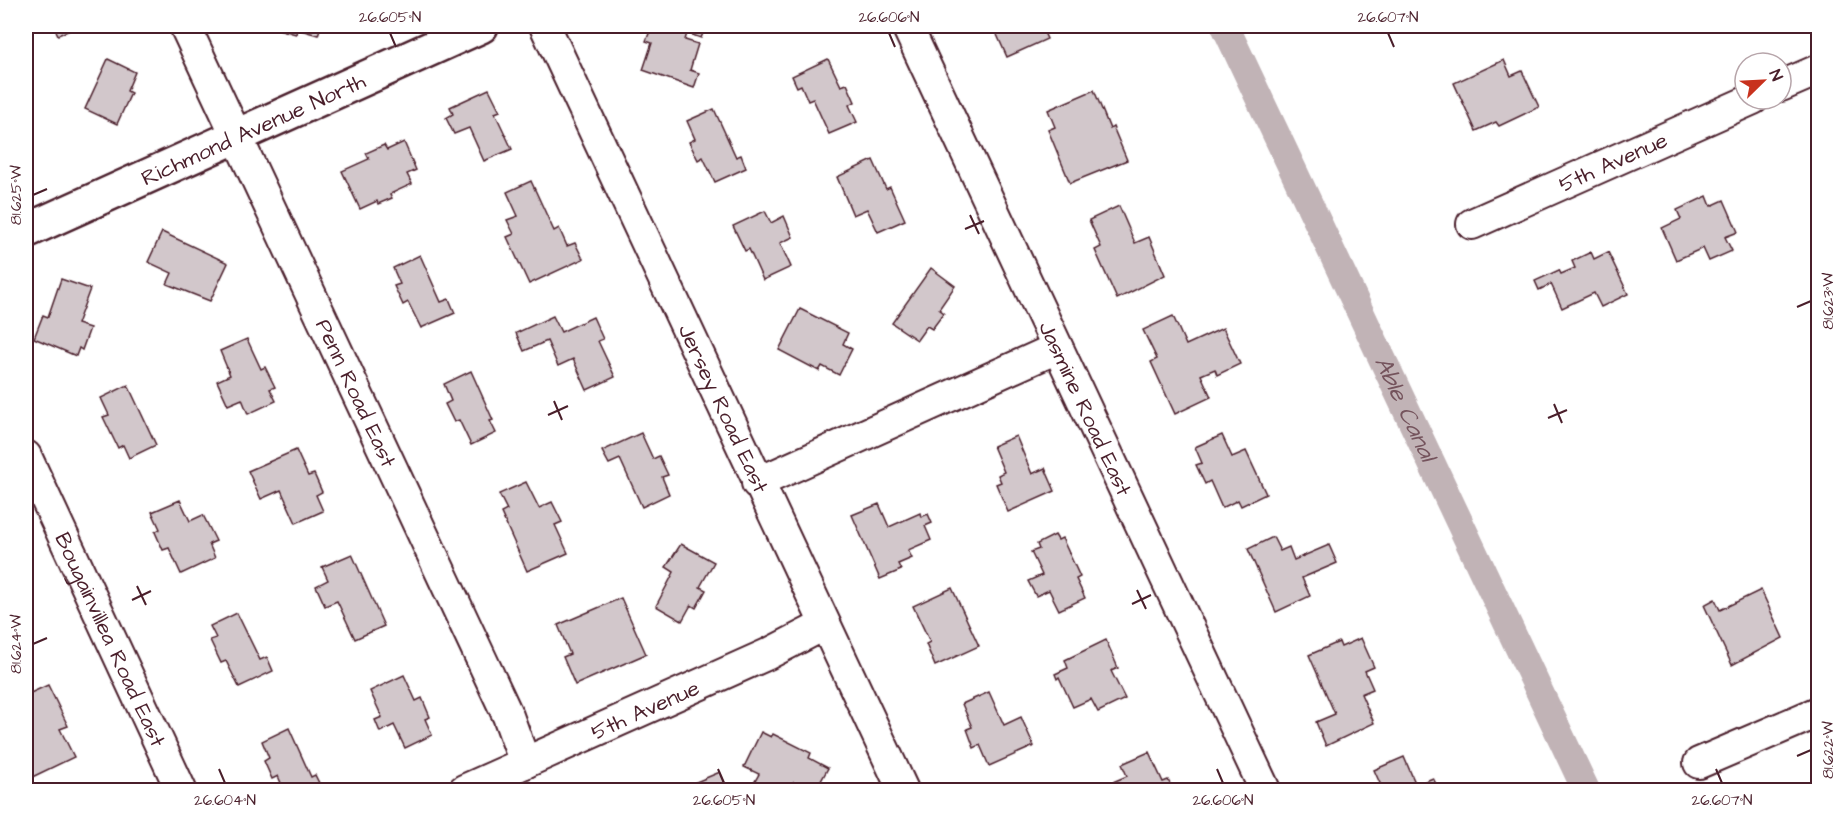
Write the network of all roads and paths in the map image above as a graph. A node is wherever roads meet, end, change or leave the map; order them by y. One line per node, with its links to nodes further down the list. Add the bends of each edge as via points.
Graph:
1 (185, 26): 8 (street, Penn Road East)
2 (481, 26): 8 (street, Richmond Avenue North)
3 (544, 26): 13 (street, Jersey Road East)
4 (907, 26): 11 (street, Jasmine Road East)
5 (1818, 70): 6 (street)
6 (1793, 81)
7 (1733, 108): 9 (street, 5th Avenue)
8 (235, 135): 10 (street, Richmond Avenue North); 16 (street, Penn Road East, via 508,716)
9 (1473, 224)
10 (26, 231)
11 (1058, 348): 13 (street); 21 (street, Jasmine Road East)
12 (26, 456): 18 (street, Bougainvillea Road East)
13 (757, 483): 14 (street, Jersey Road East)
14 (824, 625): 16 (street, 5th Avenue); 20 (street, Jersey Road East)
15 (1818, 712): 17 (street)
16 (525, 763): 19 (street, 5th Avenue)
17 (1699, 764)
18 (181, 790)
19 (464, 790)
20 (903, 790)
21 (1265, 790)

